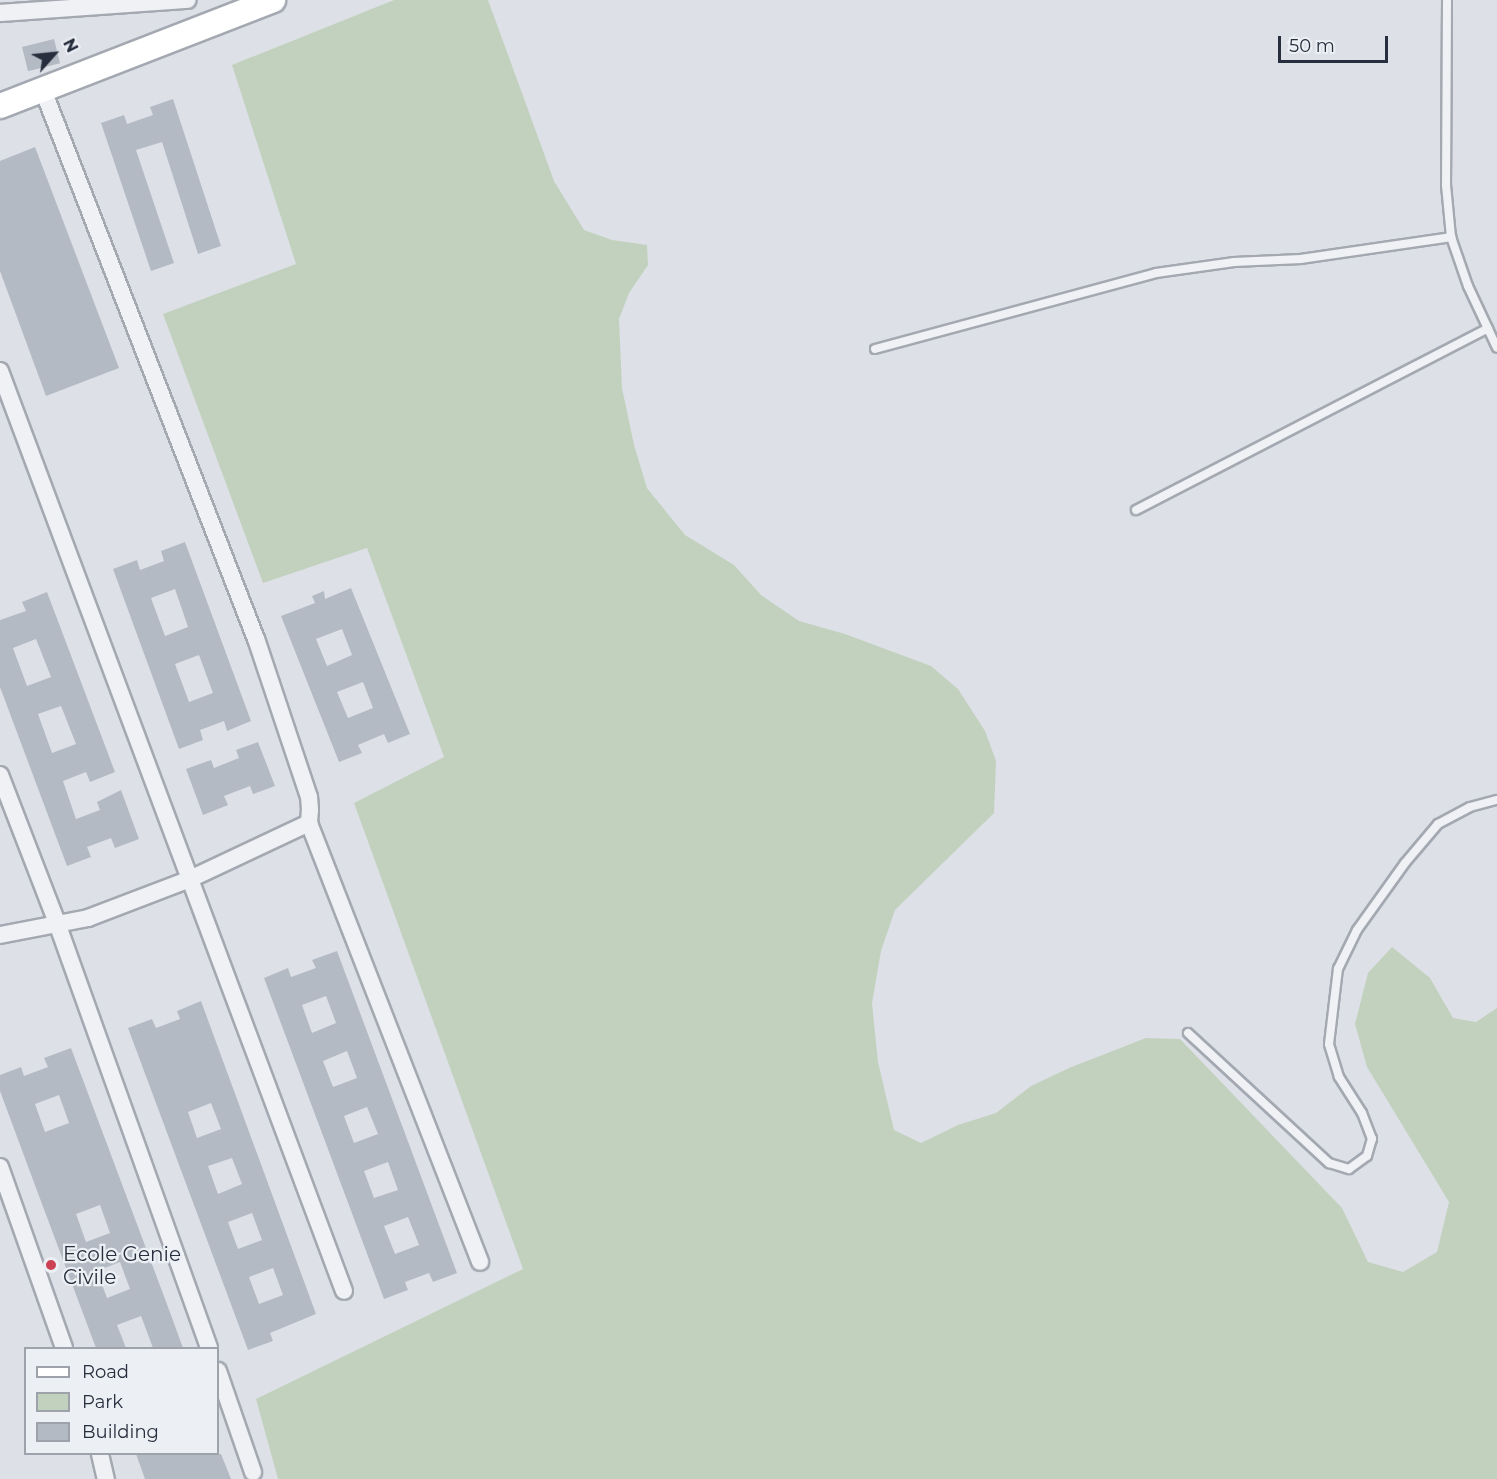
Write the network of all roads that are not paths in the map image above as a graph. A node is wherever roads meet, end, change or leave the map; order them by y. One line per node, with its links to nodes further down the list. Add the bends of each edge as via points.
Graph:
1 (188, 0): 4 (street)
2 (273, 0): 6 (main road)
3 (1447, 0): 8 (lane, via 1446,185)
4 (117, 2): 5 (street)
5 (0, 14)
6 (43, 90): 7 (main road); 16 (street, via 256,639 309,797)
7 (0, 106)
8 (1451, 237): 9 (lane); 11 (lane, via 1301,259 1234,262 1156,273)
9 (1488, 328): 10 (lane); 13 (lane)
10 (1497, 348)
11 (874, 349)
12 (0, 371): 17 (street)
13 (1136, 510)
14 (0, 775): 18 (street)
15 (1497, 800): 20 (lane, via 1470,807 1438,824 1357,930 1338,969 1329,1044 1339,1077 1362,1113 1372,1139 1366,1156 1349,1169 1329,1163)
16 (309, 823): 17 (street); 22 (street)
17 (190, 879): 18 (street, via 111,911); 23 (street)
18 (57, 923): 19 (street); 25 (street)
19 (0, 935)
20 (1188, 1033)
21 (0, 1167): 24 (street)
22 (480, 1262)
23 (344, 1291)
24 (64, 1347)
25 (210, 1347)
26 (219, 1374): 28 (street)
27 (100, 1455): 29 (street)
28 (253, 1472)
29 (106, 1479)

